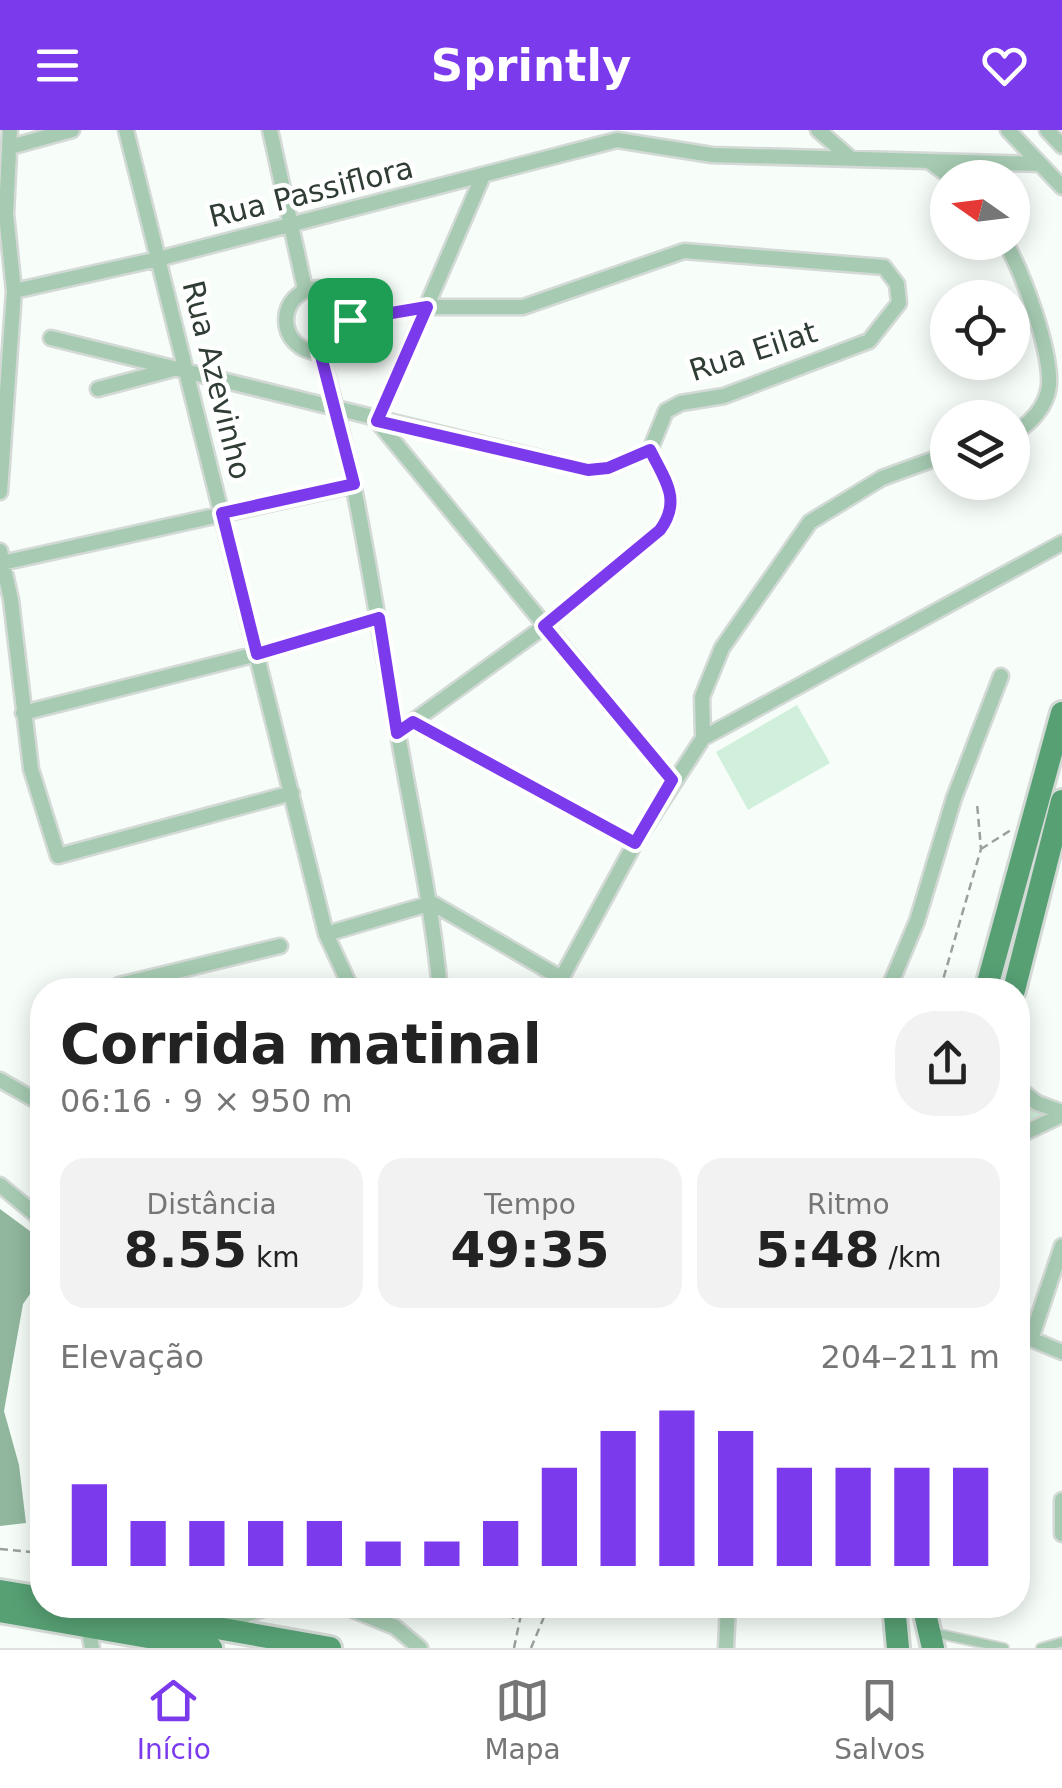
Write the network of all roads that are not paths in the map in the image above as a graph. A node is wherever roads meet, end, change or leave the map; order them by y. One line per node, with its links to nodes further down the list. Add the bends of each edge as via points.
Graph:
1 (10, 130): 9 (street)
2 (72, 130): 9 (street)
3 (126, 130): 17 (street, Rua Azevinho)
4 (270, 130): 16 (street)
5 (818, 130): 10 (street)
6 (1008, 130): 12 (street)
7 (1047, 130): 8 (street)
8 (1062, 146)
9 (10, 147): 15 (street)
10 (848, 156): 11 (street, Rua Passiflora); 13 (street, Rua Passiflora, via 712,155 617,140)
11 (928, 161): 12 (street, Rua Passiflora)
12 (1040, 164): 14 (street)
13 (482, 178): 16 (street, Rua Passiflora); 21 (street)
14 (1062, 188)
15 (3, 214): 20 (street)
16 (294, 224): 17 (street, Rua Passiflora); 19 (street)
17 (158, 260): 20 (street, Rua Passiflora); 25 (street, Rua Azevinho)
18 (1012, 260): 28 (street, via 1040,334 1049,388)
19 (305, 289): 22 (street, via 336,293); 24 (street, via 290,303 285,323 293,342)
20 (14, 291): 33 (street)
21 (427, 307): 22 (street); 29 (street); 30 (street, Rua Eilat, via 546,302 684,251 884,267 897,284 899,303 868,340 724,396 666,411)
22 (350, 320): 24 (street, via 344,338)
23 (51, 338): 25 (street)
24 (320, 352): 27 (street)
25 (178, 371): 26 (street); 27 (street); 34 (street, Rua Azevinho)
26 (98, 388)
27 (338, 411): 29 (street); 32 (street)
28 (1030, 420)
29 (377, 421): 30 (street, via 588,470); 38 (street)
30 (650, 450): 38 (street, via 674,498 671,516)
31 (930, 461): 45 (street, via 882,478 810,522 722,648 702,697)
32 (354, 484): 34 (street); 37 (street)
33 (0, 492)
34 (222, 513): 36 (street); 39 (street, Rua Azevinho)
35 (1062, 543): 45 (street)
36 (1, 557): 41 (street)
37 (379, 618): 39 (street); 44 (street)
38 (544, 626): 43 (street); 46 (street)
39 (257, 654): 41 (street); 47 (street, Rua Azevinho)
40 (1000, 676): 58 (street)
41 (23, 712): 47 (street, via 30,770 58,856)
42 (1062, 713): 59 (main road)
43 (413, 722): 44 (street); 49 (street)
44 (397, 733): 50 (street)
45 (703, 738): 46 (street)
46 (672, 780): 49 (street)
47 (292, 793): 51 (street, Rua Azevinho)
48 (1062, 801): 60 (main road)
49 (635, 843): 57 (street)
50 (432, 904): 51 (street); 55 (street); 56 (street)
51 (326, 934): 54 (street, Rua Azevinho)
52 (280, 946): 53 (street)
53 (153, 978)
54 (346, 978)
55 (439, 978)
56 (549, 978)
57 (561, 978)
58 (893, 978)
59 (989, 978)
60 (1017, 978)
61 (0, 1080): 62 (street)
62 (30, 1097)
63 (1030, 1097): 64 (street)
64 (1062, 1114): 65 (street)
65 (1030, 1130)
66 (0, 1186): 67 (street)
67 (30, 1210)
68 (1062, 1246): 69 (street, via 1031,1339)
69 (1062, 1352)
70 (1061, 1507): 71 (street)
71 (1062, 1534)
72 (0, 1590): 73 (main road)
73 (30, 1593)
74 (0, 1612): 75 (main road)
75 (30, 1615)
76 (58, 1618): 81 (main road)
77 (229, 1618): 81 (main road); 86 (main road)
78 (372, 1618): 87 (street)
79 (727, 1618): 88 (street)
80 (895, 1618): 89 (main road)
81 (87, 1621): 84 (main road)
82 (931, 1639): 90 (lane)
83 (1062, 1642): 91 (lane)
84 (185, 1646): 85 (main road)
85 (211, 1648)
86 (330, 1648)
87 (420, 1648)
88 (726, 1648)
89 (898, 1648)
90 (1004, 1648)
91 (1041, 1648)

